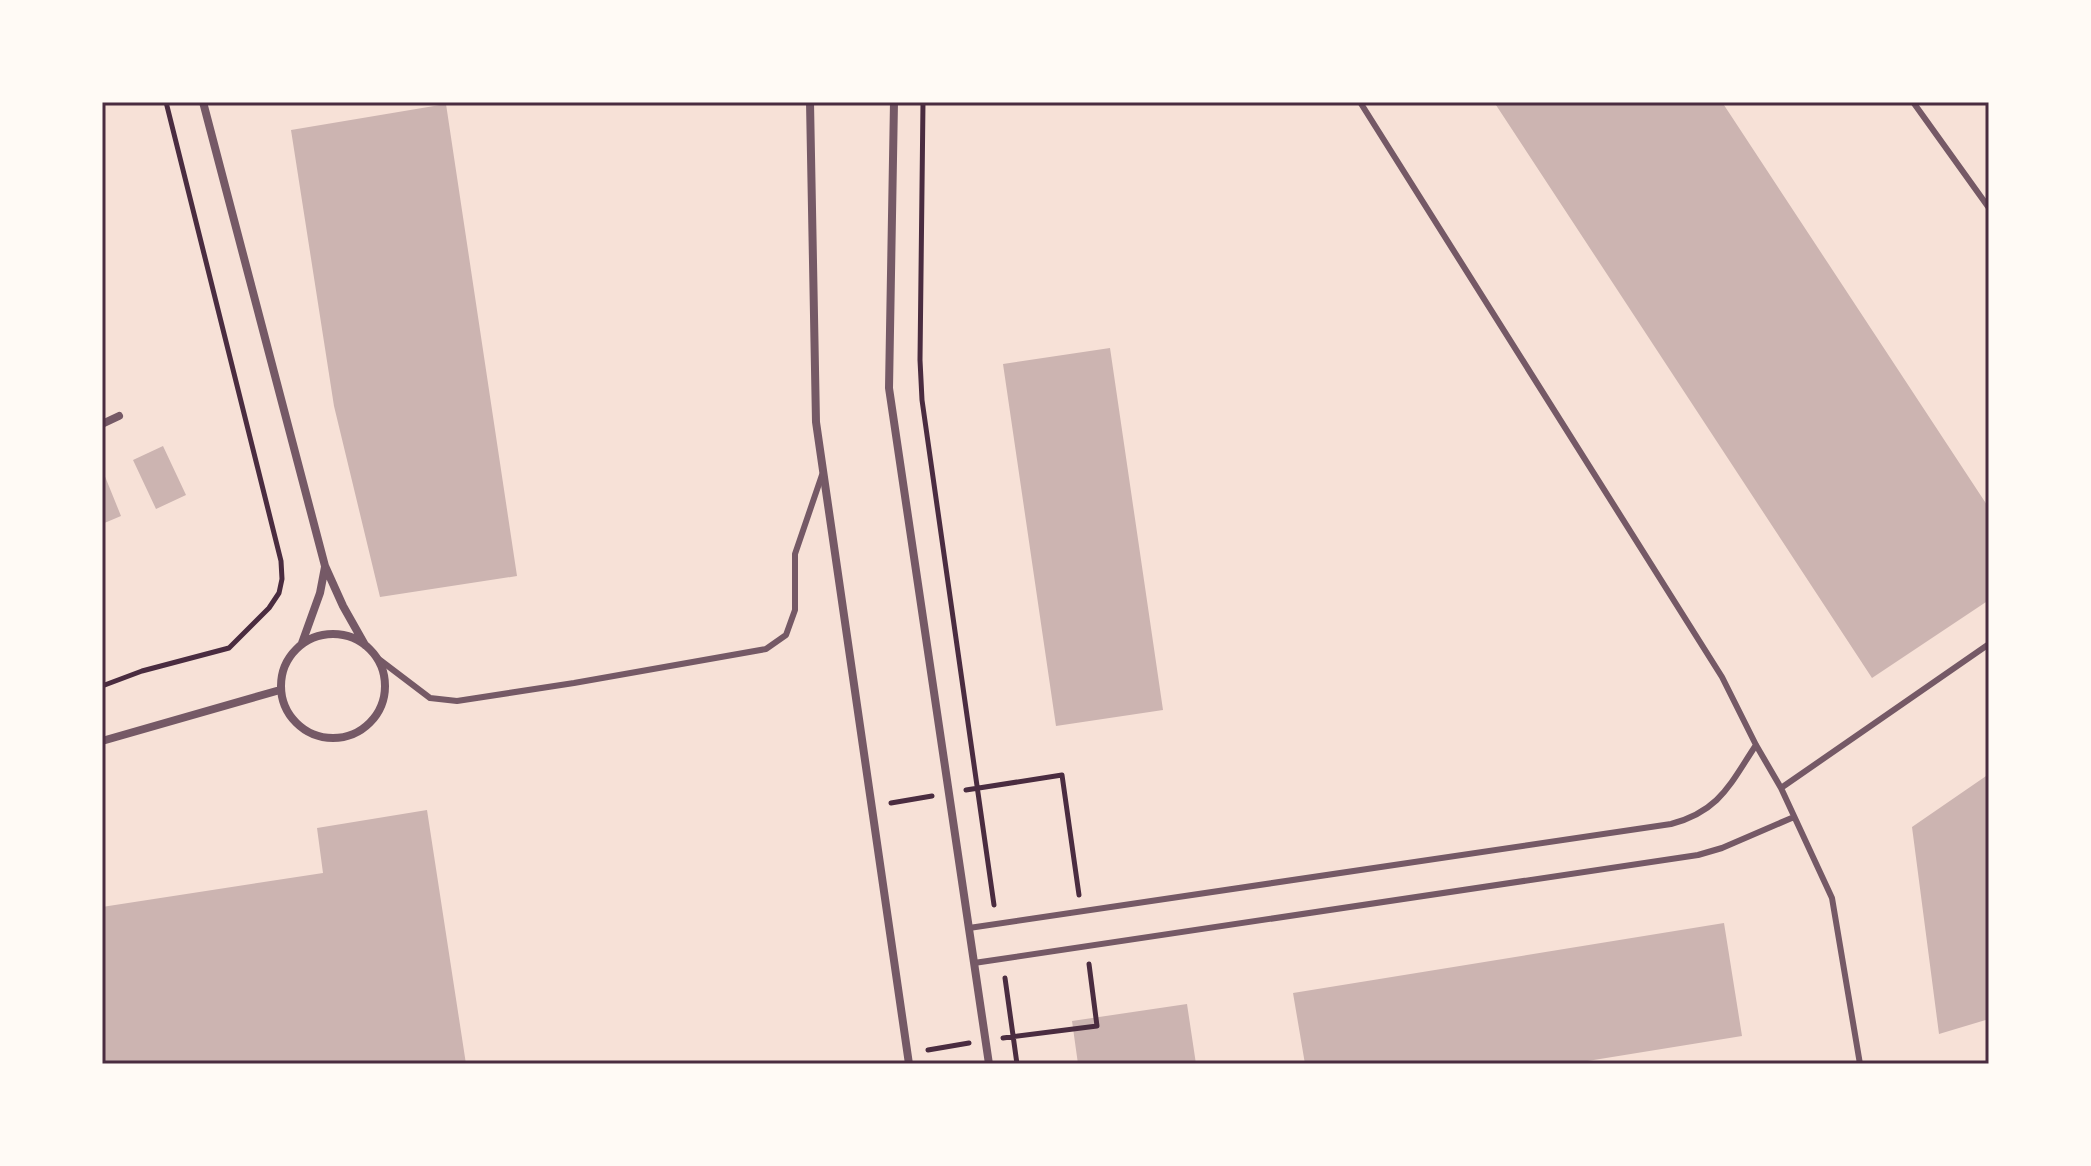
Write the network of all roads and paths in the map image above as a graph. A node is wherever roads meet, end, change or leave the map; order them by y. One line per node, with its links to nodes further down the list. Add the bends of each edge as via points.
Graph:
1 (166, 102): 17 (path, via 282,579 269,608 229,648)
2 (203, 102): 12 (street)
3 (810, 102): 11 (street, via 816,422)
4 (894, 102): 24 (street, via 889,388)
5 (923, 102): 23 (path, via 922,400)
6 (1360, 102): 20 (lane, via 1722,677)
7 (1913, 102): 8 (lane)
8 (1989, 208)
9 (119, 416): 10 (street)
10 (102, 424)
11 (823, 471): 16 (lane, via 795,554 795,610 786,635 766,649 457,701 430,698); 27 (street)
12 (325, 566): 13 (street); 15 (street)
13 (302, 643): 15 (street, via 334,633); 18 (street, via 289,656)
14 (1989, 644): 21 (lane)
15 (365, 645): 16 (street)
16 (376, 657): 18 (street, via 385,690 381,706 358,732 324,737 308,732 294,721)
17 (102, 686)
18 (280, 690): 19 (street)
19 (102, 741)
20 (1756, 745): 21 (lane); 23 (lane, via 1715,803 1671,824)
21 (1781, 788): 22 (lane)
22 (1794, 817): 25 (lane, via 1698,855); 30 (lane, via 1832,898)
23 (997, 925): 24 (lane)
24 (969, 928): 26 (street)
25 (1002, 959): 26 (lane); 29 (path)
26 (974, 963): 28 (street)
27 (909, 1064)
28 (989, 1064)
29 (1017, 1064)
30 (1860, 1064)

